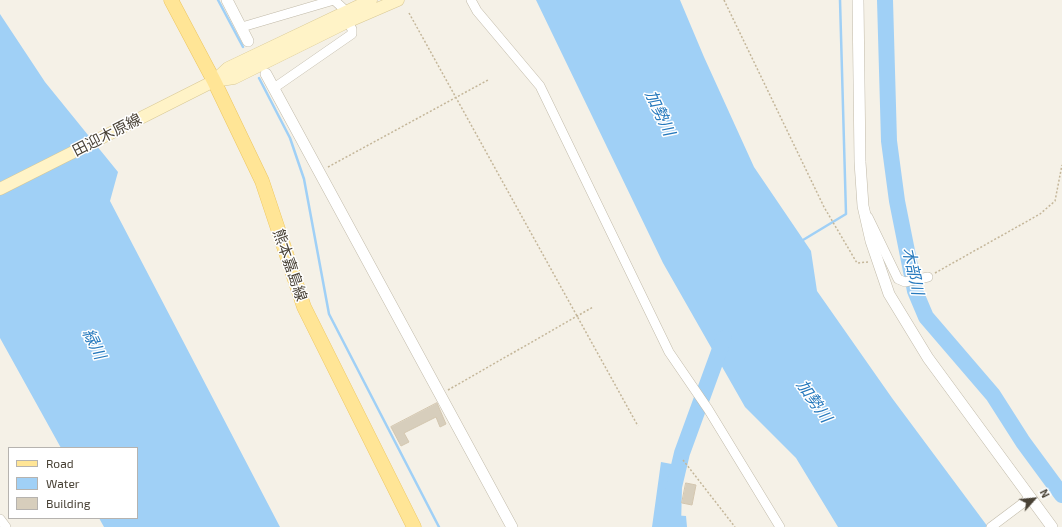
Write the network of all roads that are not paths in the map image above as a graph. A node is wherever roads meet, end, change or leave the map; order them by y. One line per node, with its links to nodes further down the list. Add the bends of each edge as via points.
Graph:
1 (171, 0): 11 (main road, 熊本嘉島線)
2 (227, 0): 8 (street)
3 (371, 0): 7 (main road, 田迎木原線)
4 (398, 0): 7 (main road, 田迎木原線)
5 (471, 0): 21 (street, via 477,11 540,86 669,352 708,409)
6 (858, 0): 14 (street)
7 (347, 16): 8 (street, via 334,0); 11 (main road, 田迎木原線, via 234,78); 12 (street, via 352,34)
8 (242, 28): 9 (street)
9 (248, 41)
10 (266, 74): 12 (street)
11 (214, 81): 13 (main road, 田迎木原線); 19 (main road, 熊本嘉島線, via 262,181 304,307)
12 (274, 88): 20 (street)
13 (0, 189)
14 (863, 206): 15 (street, via 898,279 905,282); 16 (street, via 889,294 903,321)
15 (928, 277)
16 (1031, 497): 22 (street); 23 (street)
17 (0, 519): 18 (street)
18 (6, 527)
19 (414, 527)
20 (512, 527)
21 (780, 527)
22 (991, 527)
23 (1052, 527)

